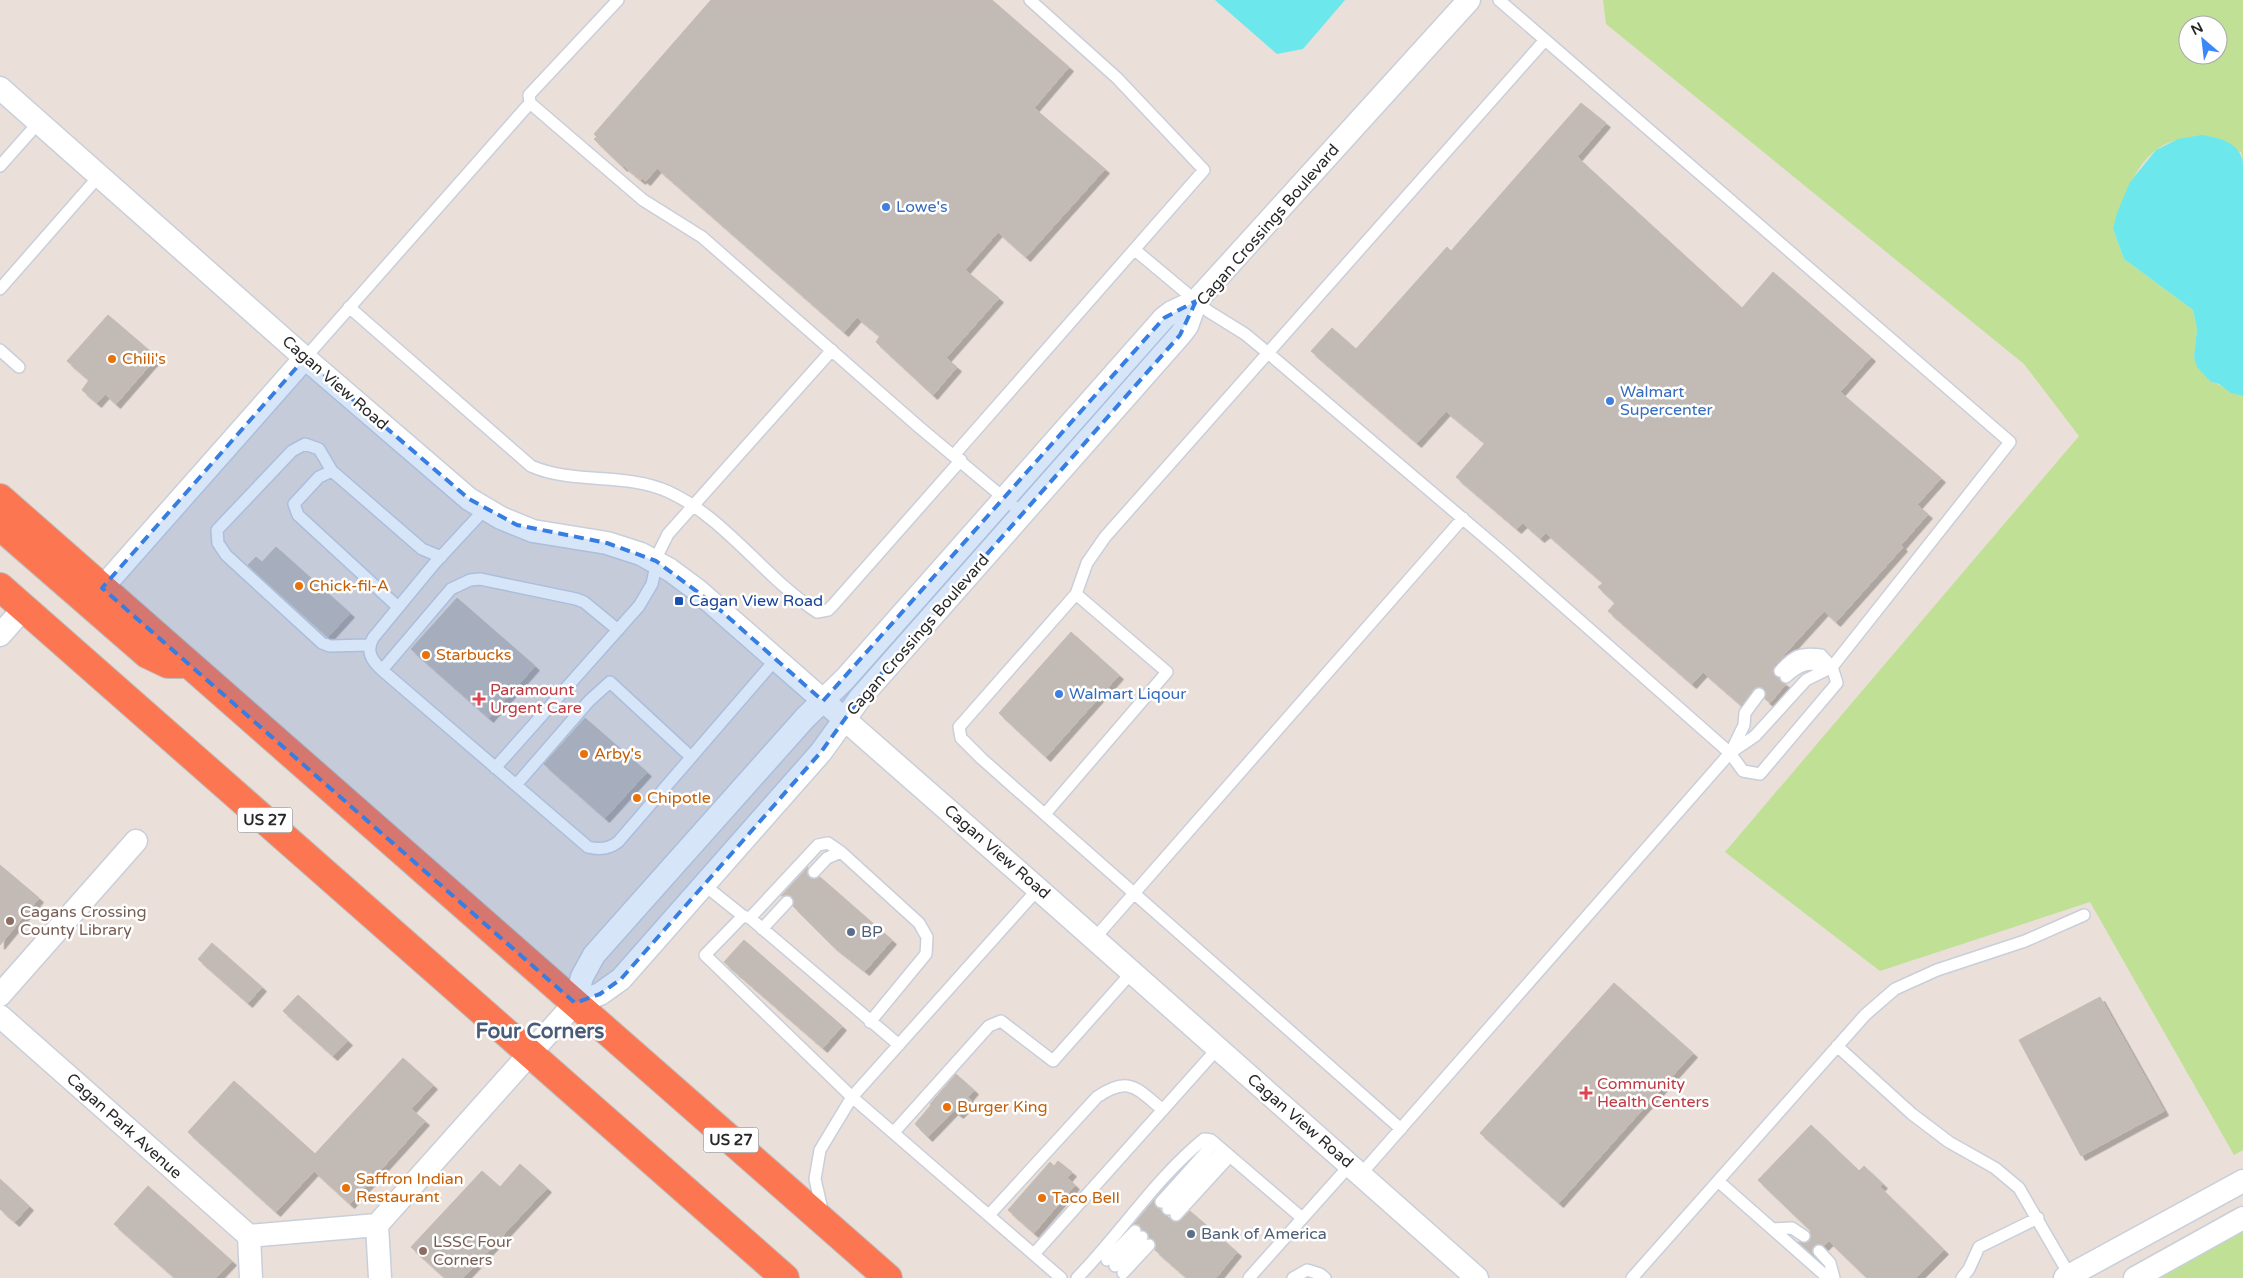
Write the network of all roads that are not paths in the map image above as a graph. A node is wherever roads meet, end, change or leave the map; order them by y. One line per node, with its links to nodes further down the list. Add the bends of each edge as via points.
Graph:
1 (618, 0): 7 (lane, via 529,94)
2 (1030, 0): 11 (lane, via 1116,78 1204,170)
3 (1469, 0): 13 (street, Cagan Crossings Boulevard)
4 (1499, 0): 5 (lane)
5 (1545, 40): 17 (lane); 41 (lane, via 2010,442)
6 (0, 88): 8 (street, Cagan View Road)
7 (530, 103): 14 (lane); 16 (lane, via 643,200 702,237)
8 (39, 122): 9 (lane); 10 (street, Cagan View Road)
9 (0, 166)
10 (99, 176): 12 (lane); 18 (street, Cagan View Road)
11 (1135, 250): 13 (lane); 20 (lane)
12 (0, 289)
13 (1196, 301): 17 (lane); 23 (street, Cagan Crossings Boulevard, via 1164,318); 26 (street, Cagan Crossings Boulevard, via 1180,335)
14 (349, 307): 18 (lane); 24 (lane, via 531,466 552,473 653,486)
15 (0, 350): 19 (lane)
16 (832, 350): 20 (lane); 24 (lane)
17 (1268, 352): 27 (lane); 33 (lane, via 1106,537 1087,563)
18 (305, 358): 25 (street, Cagan View Road, via 454,487); 32 (street)
19 (19, 366)
20 (957, 458): 23 (lane); 24 (lane, via 833,605 822,612 811,608)
21 (332, 471): 29 (lane, via 422,548); 34 (lane, via 319,477 294,504 298,516); 38 (lane, via 319,449 306,444 292,451 217,530 218,543 226,555 322,643 330,646)
22 (0, 498): 32 (highway, US 27)
23 (1005, 498): 26 (lane); 45 (street, Cagan Crossings Boulevard)
24 (693, 506): 30 (lane, via 668,534)
25 (485, 509): 29 (lane); 30 (street, Cagan View Road, via 533,530 607,543)
26 (1023, 514): 46 (street, Cagan Crossings Boulevard, via 860,698)
27 (1463, 518): 47 (lane); 57 (lane)
28 (0, 526): 40 (highway, via 147,654 168,664)
29 (441, 557): 34 (lane)
30 (656, 561): 36 (lane, via 646,596); 39 (street, Cagan View Road, via 697,590)
31 (0, 587): 35 (highway, US 27)
32 (102, 588): 40 (highway, US 27)
33 (1076, 594): 51 (lane, via 960,727 961,738 967,745); 51 (lane, via 1168,672)
34 (398, 607): 38 (lane)
35 (24, 608): 37 (street); 71 (highway, US 27)
36 (618, 630): 42 (lane, via 576,599 480,579 470,580 451,589); 49 (lane)
37 (0, 635)
38 (369, 645): 42 (lane, via 370,654)
39 (776, 659): 45 (street, Cagan View Road); 48 (lane)
40 (189, 664): 65 (highway, US 27)
41 (1832, 667): 43 (lane, via 1821,655 1811,653 1793,657); 47 (lane, via 1806,680 1755,736); 47 (lane, via 1837,683 1760,774 1743,771)
42 (382, 670): 49 (lane)
43 (1783, 674)
44 (1762, 696): 47 (lane, via 1745,713 1744,725)
45 (823, 701): 46 (street, Cagan View Road); 65 (street, Cagan Crossings Boulevard, via 596,953 582,977)
46 (845, 720): 55 (street, Cagan Crossings Boulevard); 56 (street, Cagan View Road)
47 (1730, 753): 74 (lane)
48 (691, 757): 50 (lane, via 618,842 603,848 588,847); 50 (lane, via 610,682 589,701)
49 (495, 768): 50 (lane)
50 (516, 785)
51 (1045, 814): 57 (lane)
52 (136, 841): 64 (street)
53 (841, 852): 54 (lane, via 827,858); 60 (lane, via 828,843 818,845); 67 (lane, via 919,923 927,937 926,954)
54 (814, 872)
55 (703, 884): 60 (lane); 65 (street, Cagan Crossings Boulevard, via 621,979 600,994)
56 (1038, 889): 62 (street, Cagan View Road); 68 (lane)
57 (1133, 893): 62 (lane); 74 (lane)
58 (787, 902): 61 (lane)
59 (2084, 916): 69 (lane, via 2025,941 1937,970 1895,989 1864,1015)
60 (746, 917): 61 (lane); 72 (lane, via 705,956)
61 (762, 928): 67 (lane)
62 (1094, 938): 63 (street, Cagan View Road)
63 (1132, 972): 70 (street, Cagan View Road); 75 (lane, via 1053,1061 1001,1021 989,1026)
64 (0, 995)
65 (574, 1003): 71 (street); 84 (highway, US 27)
66 (0, 1016): 87 (street, Cagan Park Avenue)
67 (870, 1022): 68 (lane)
68 (899, 1045): 72 (lane)
69 (1837, 1046): 78 (lane); 82 (lane, via 1912,1114 1949,1142 1995,1168 2019,1188)
70 (1218, 1048): 73 (lane); 77 (street, Cagan View Road)
71 (530, 1053): 85 (street); 97 (highway, US 27)
72 (852, 1097): 75 (lane); 84 (lane, via 820,1150 815,1179)
73 (1163, 1110): 80 (lane, via 1138,1089 1125,1085 1111,1088 1097,1097); 90 (lane)
74 (1401, 1129): 77 (lane)
75 (894, 1132): 80 (lane)
76 (1220, 1147): 76 (lane, via 1168,1209); 81 (lane); 91 (lane, via 1204,1139 1188,1152 1112,1236)
77 (1355, 1169): 81 (lane); 92 (street, Cagan View Road)
78 (1718, 1181): 86 (lane); 103 (lane)
79 (2243, 1181): 94 (street)
80 (989, 1215): 90 (lane)
81 (1302, 1218): 100 (lane)
82 (2038, 1218): 94 (lane); 106 (lane, via 1979,1247)
83 (2243, 1218): 107 (street)
84 (825, 1223): 98 (highway, US 27)
85 (378, 1225): 87 (street); 96 (street)
86 (1773, 1229): 88 (lane, via 1792,1228); 104 (lane)
87 (248, 1236): 95 (street)
88 (1804, 1236)
89 (1820, 1251): 105 (lane, via 1830,1263)
90 (1034, 1254): 93 (lane)
91 (1115, 1266): 91 (lane, via 1142,1238); 99 (lane)
92 (1469, 1276)
93 (1059, 1277)
94 (2069, 1277)
95 (251, 1278)
96 (380, 1278)
97 (785, 1278)
98 (888, 1278)
99 (1077, 1278)
100 (1249, 1278)
101 (1293, 1278): 102 (lane, via 1307,1270)
102 (1325, 1278)
103 (1632, 1278)
104 (1828, 1278)
105 (1834, 1278)
106 (1962, 1278)
107 (2135, 1278)

